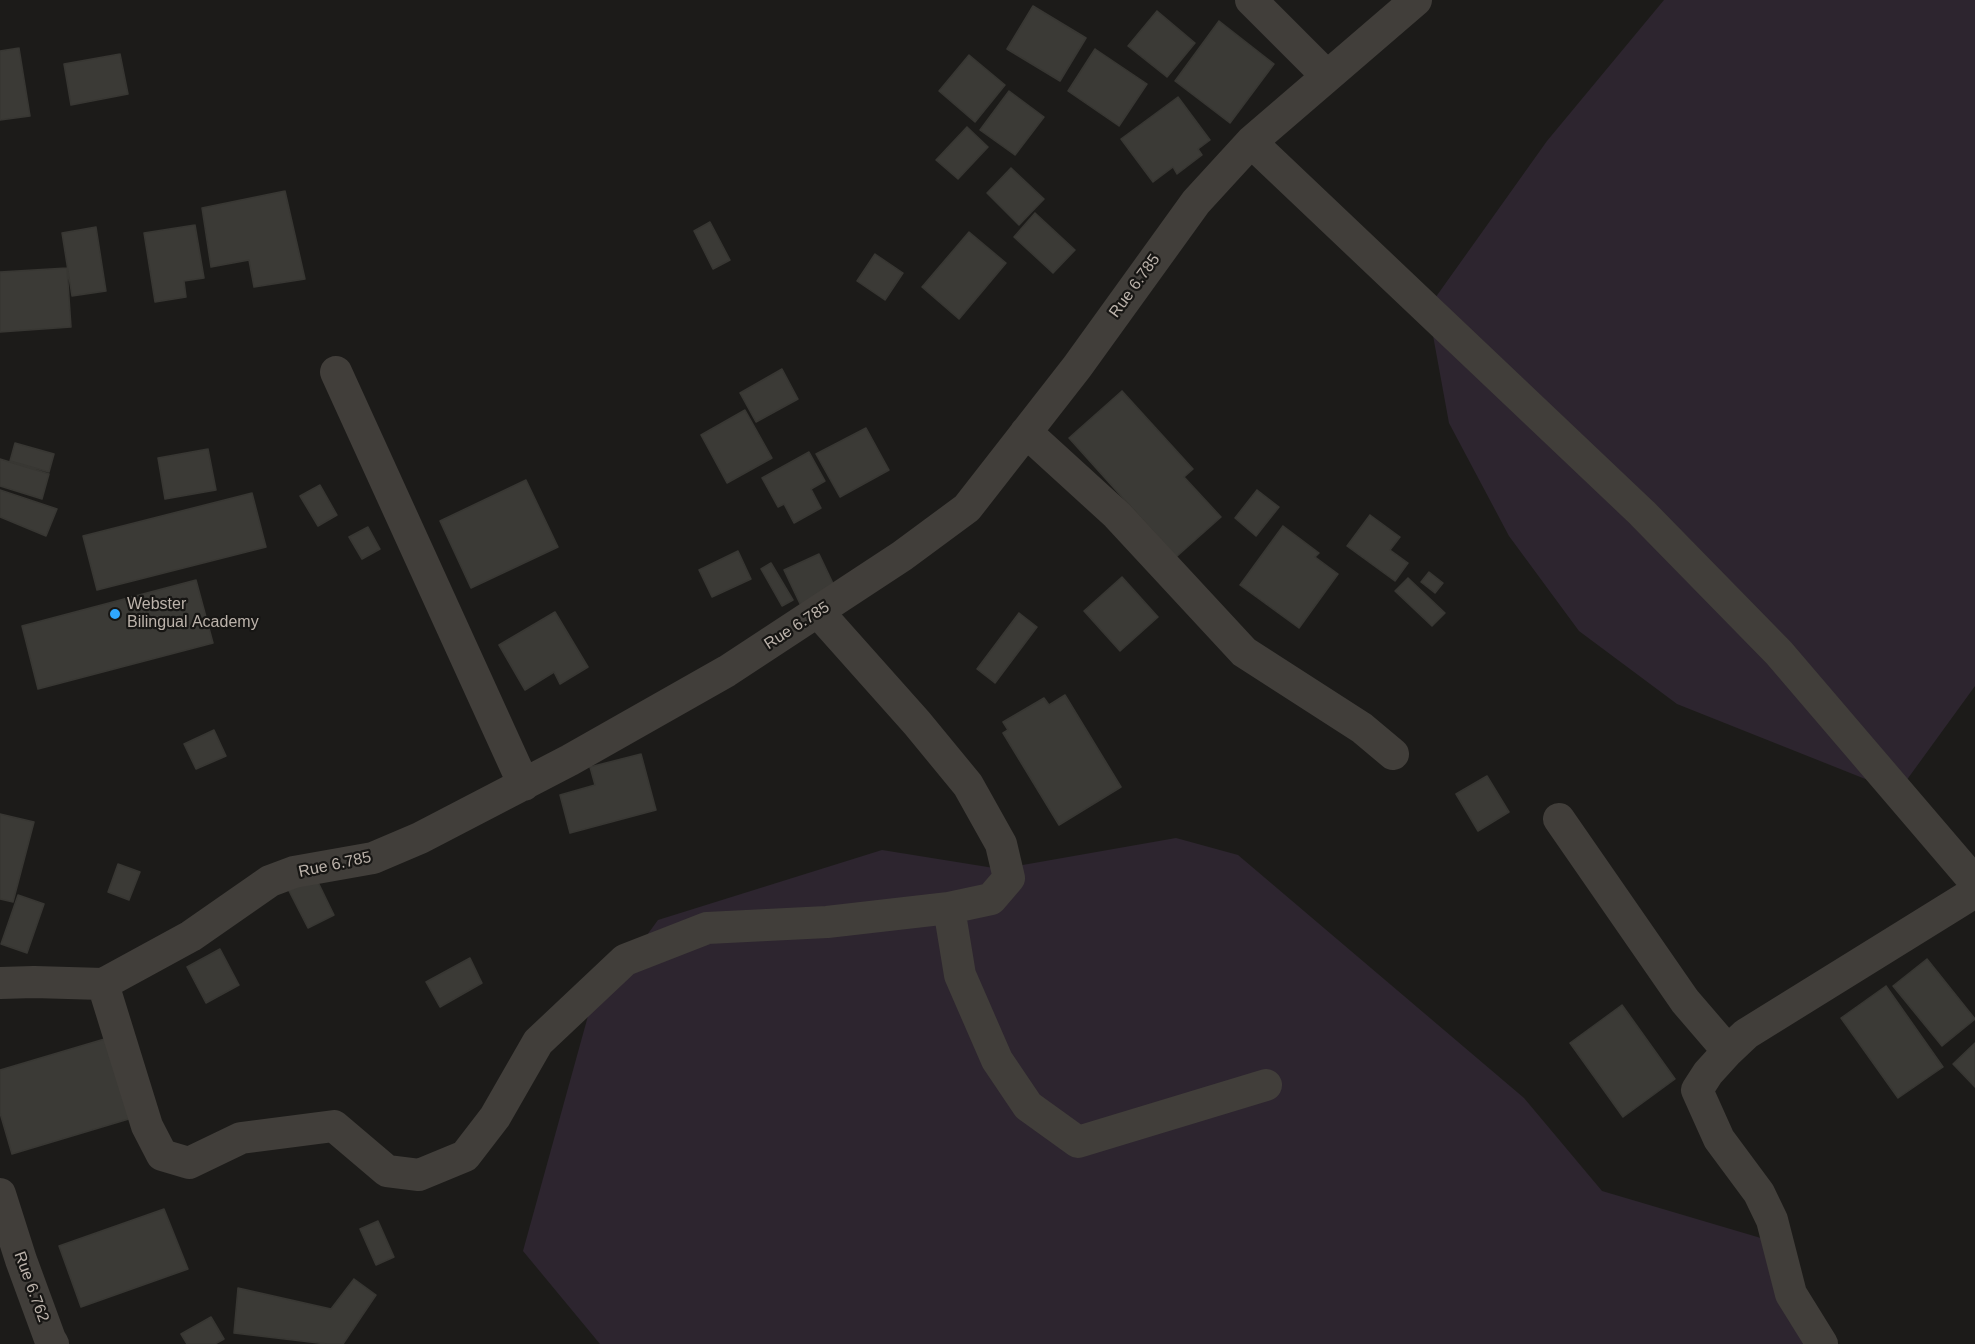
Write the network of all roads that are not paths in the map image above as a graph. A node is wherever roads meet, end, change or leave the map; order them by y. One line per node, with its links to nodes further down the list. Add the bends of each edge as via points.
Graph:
1 (1251, 0): 3 (street)
2 (1416, 0): 3 (street, Rue 6.785)
3 (1327, 76): 4 (street, Rue 6.785)
4 (1251, 142): 6 (street, Rue 6.785, via 1196,202); 11 (street, via 1642,513 1771,645)
5 (336, 372): 9 (street)
6 (1026, 432): 7 (street, Rue 6.785, via 967,508); 8 (street, via 1117,515 1244,652 1362,728)
7 (819, 613): 9 (street, Rue 6.785, via 727,671); 13 (street, via 968,784 1001,844 1009,878 991,899)
8 (1393, 754)
9 (524, 785): 15 (street, Rue 6.785, via 373,858 294,872 270,881 191,936)
10 (1559, 819): 16 (street, via 1685,1001)
11 (1975, 882)
12 (1975, 892): 16 (street, via 1746,1034)
13 (949, 908): 15 (street, via 827,922 707,928 625,960 538,1042 495,1117 465,1156 419,1175 387,1171 334,1126 241,1138 189,1163 162,1155 147,1126); 17 (street, via 960,975 997,1060 1028,1106 1078,1142)
14 (0, 983): 15 (street)
15 (103, 984)
16 (1728, 1051): 20 (street, via 1697,1090 1719,1139 1759,1193 1772,1220 1791,1294)
17 (1266, 1085)
18 (0, 1194): 19 (street, Rue 6.762)
19 (47, 1342)
20 (1822, 1344)

